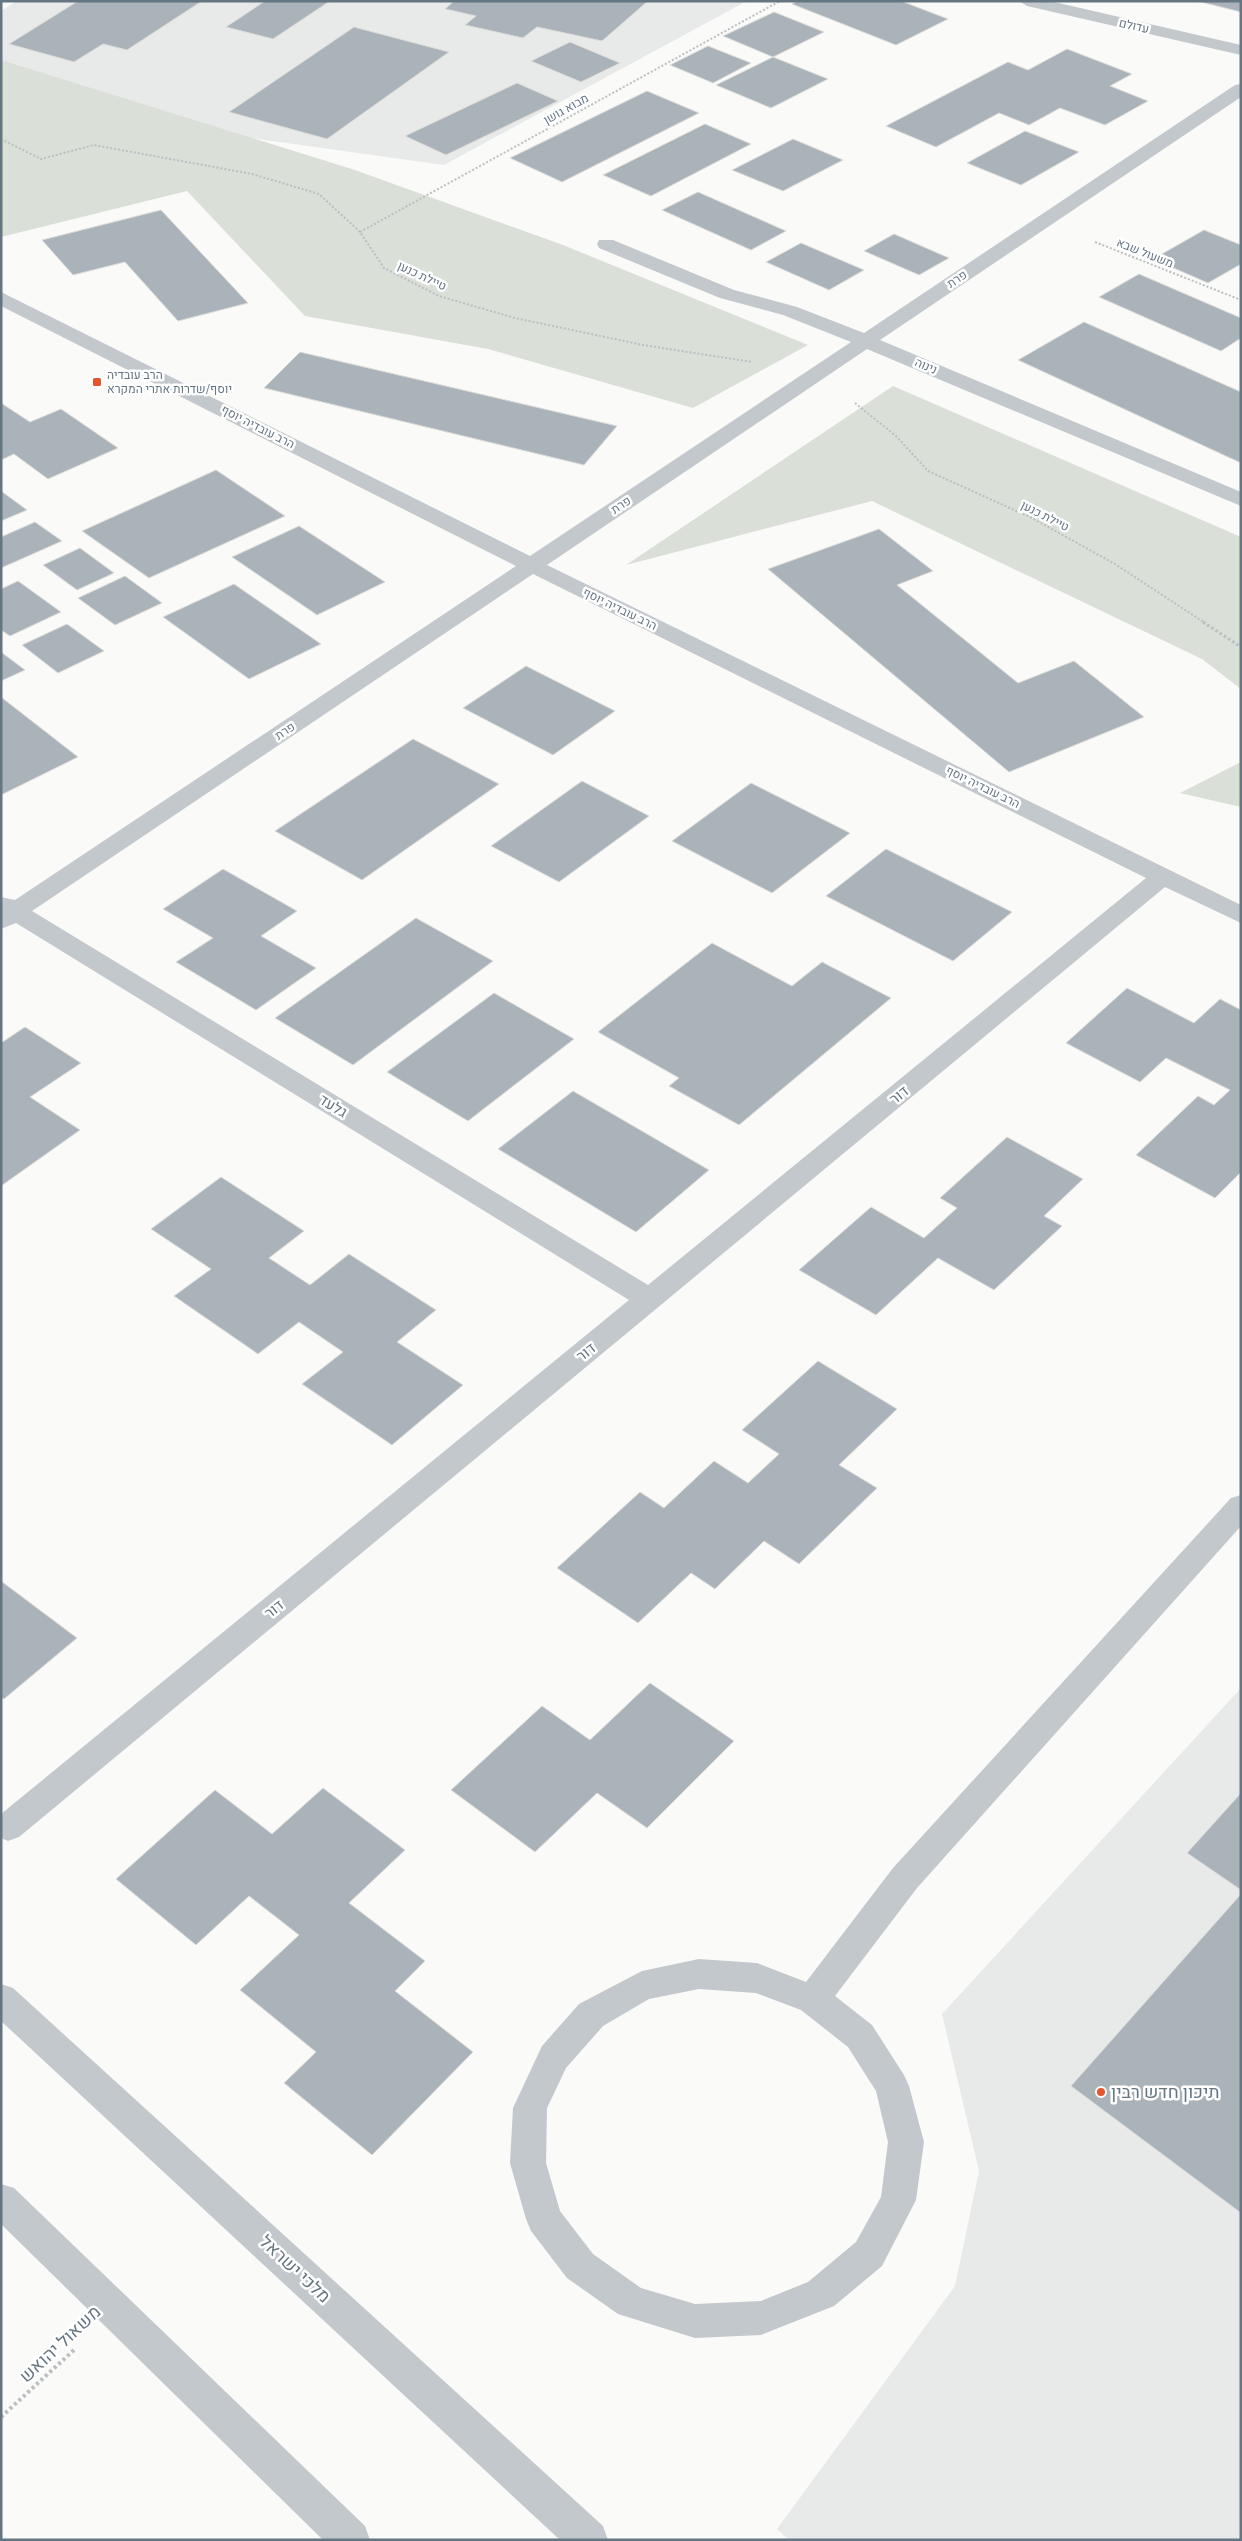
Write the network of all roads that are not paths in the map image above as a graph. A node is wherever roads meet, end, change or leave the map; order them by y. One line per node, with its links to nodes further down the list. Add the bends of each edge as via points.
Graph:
1 (1028, 1): 2 (street, עדולם)
2 (1241, 50)
3 (1241, 89): 6 (street, פרת)
4 (606, 244): 6 (street, נינוה, via 727,294 790,311)
5 (1, 298): 8 (street, הרב עובדיה יוסף)
6 (866, 341): 7 (street, נינוה); 8 (street, פרת)
7 (1241, 500)
8 (531, 565): 9 (street, הרב עובדיה יוסף); 10 (street, פרת)
9 (1164, 876): 11 (street, הרב עובדיה יוסף); 12 (street, דור)
10 (6, 912): 12 (street, גלעד)
11 (1241, 915)
12 (650, 1300): 14 (street, דור)
13 (1241, 1506): 16 (street, via 905,1878)
14 (8, 1827)
15 (1, 1999): 19 (street, מלכי ישראל)
16 (813, 1999): 16 (street, via 757,1978 699,1974 642,1986 591,2015 554,2057 530,2108 528,2163 544,2219 580,2266 631,2302 695,2321 761,2318 821,2294 869,2254 898,2200 906,2142 892,2086 860,2036)
17 (1, 2200): 18 (street)
18 (351, 2540)
19 (589, 2540)

